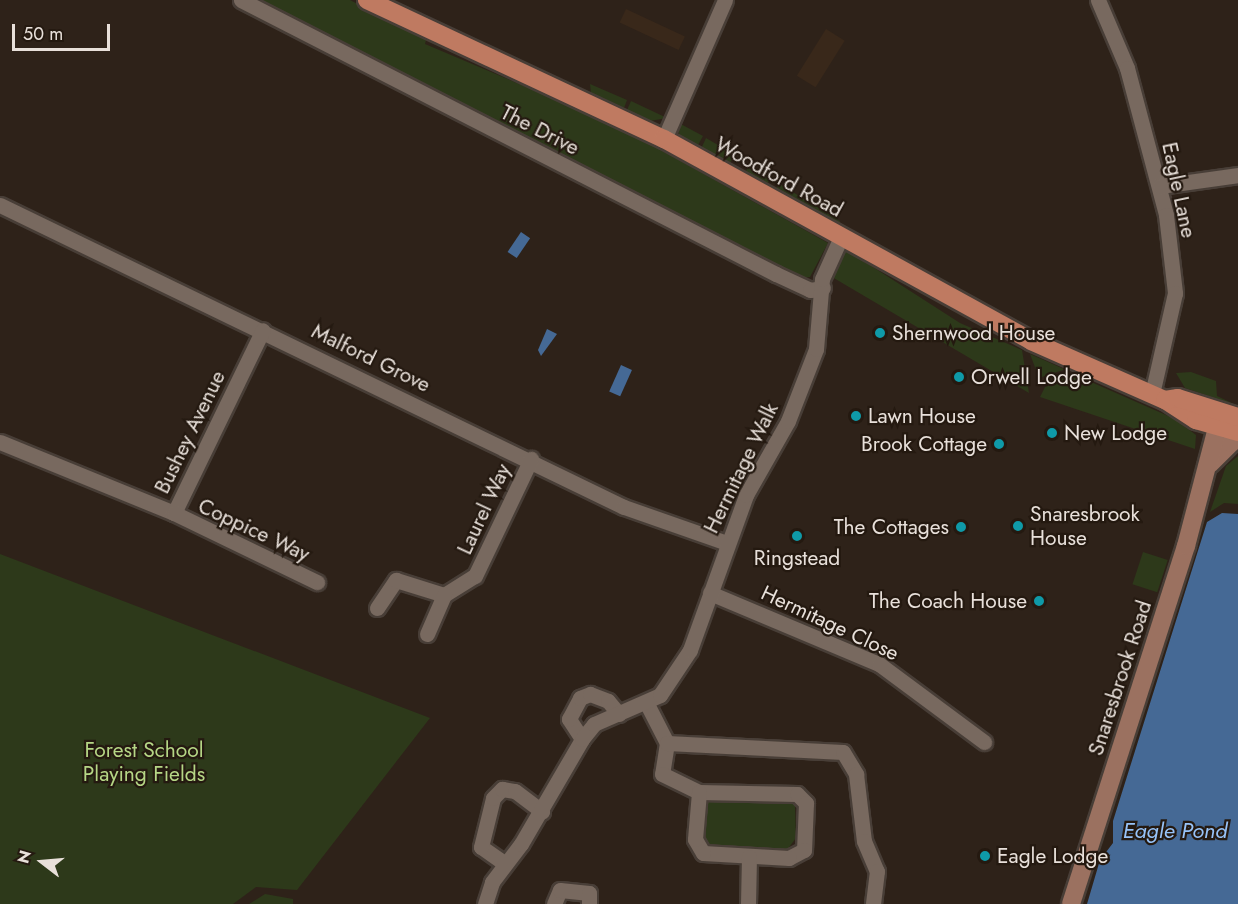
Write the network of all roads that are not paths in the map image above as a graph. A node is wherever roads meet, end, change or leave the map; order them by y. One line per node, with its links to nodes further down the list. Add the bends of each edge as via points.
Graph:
1 (241, 0): 10 (street, The Drive, via 776,274 810,290)
2 (725, 0): 5 (street)
3 (1098, 0): 7 (street, Eagle Lane, via 1128,68)
4 (377, 2): 5 (main road, Woodford Road)
5 (664, 139): 9 (main road, Woodford Road)
6 (1238, 175): 7 (street)
7 (1160, 186): 12 (street, Eagle Lane, via 1175,293)
8 (0, 205): 11 (street, Malford Grove)
9 (841, 237): 10 (street, Hermitage Walk); 12 (main road, Woodford Road, via 1031,341)
10 (823, 288): 17 (street, Hermitage Walk, via 816,349 804,381)
11 (263, 330): 15 (street, Malford Grove); 16 (street, Bushey Avenue)
12 (1159, 397): 13 (main road, Woodford Road, via 1177,411)
13 (1231, 424): 37 (street, Snaresbrook Road, via 1222,457 1210,464)
14 (0, 442): 16 (street, Bushey Avenue)
15 (531, 459): 17 (street, Malford Grove, via 624,507); 20 (street, Laurel Way, via 475,576)
16 (174, 513): 18 (street, Coppice Way)
17 (727, 543): 19 (street, Hermitage Walk)
18 (317, 582)
19 (710, 593): 23 (street, Hermitage Walk, via 690,650 660,695); 26 (street, Hermitage Close, via 879,664)
20 (444, 595): 21 (street, via 396,580); 22 (street)
21 (377, 608)
22 (427, 634)
23 (646, 704): 24 (street, Hermitage Walk); 27 (street)
24 (619, 714): 25 (street, Hermitage Walk, via 594,724); 25 (street, via 608,701 590,694 580,698 570,719)
25 (582, 739): 29 (street, Hermitage Walk)
26 (984, 742)
27 (666, 743): 28 (street, via 662,774); 36 (street, via 825,747 843,752 856,774 864,841 877,871)
28 (699, 792): 30 (street, via 698,847 709,855); 30 (street, via 803,798 804,850 789,858)
29 (542, 811): 31 (street, Hermitage Walk); 31 (street, via 515,791 502,789 493,798 481,847)
30 (749, 857): 35 (street)
31 (504, 863): 32 (street, Hermitage Walk)
32 (485, 904)
33 (554, 904): 34 (street, via 560,890 589,893)
34 (589, 904)
35 (747, 904)
36 (873, 904)
37 (1071, 904)

